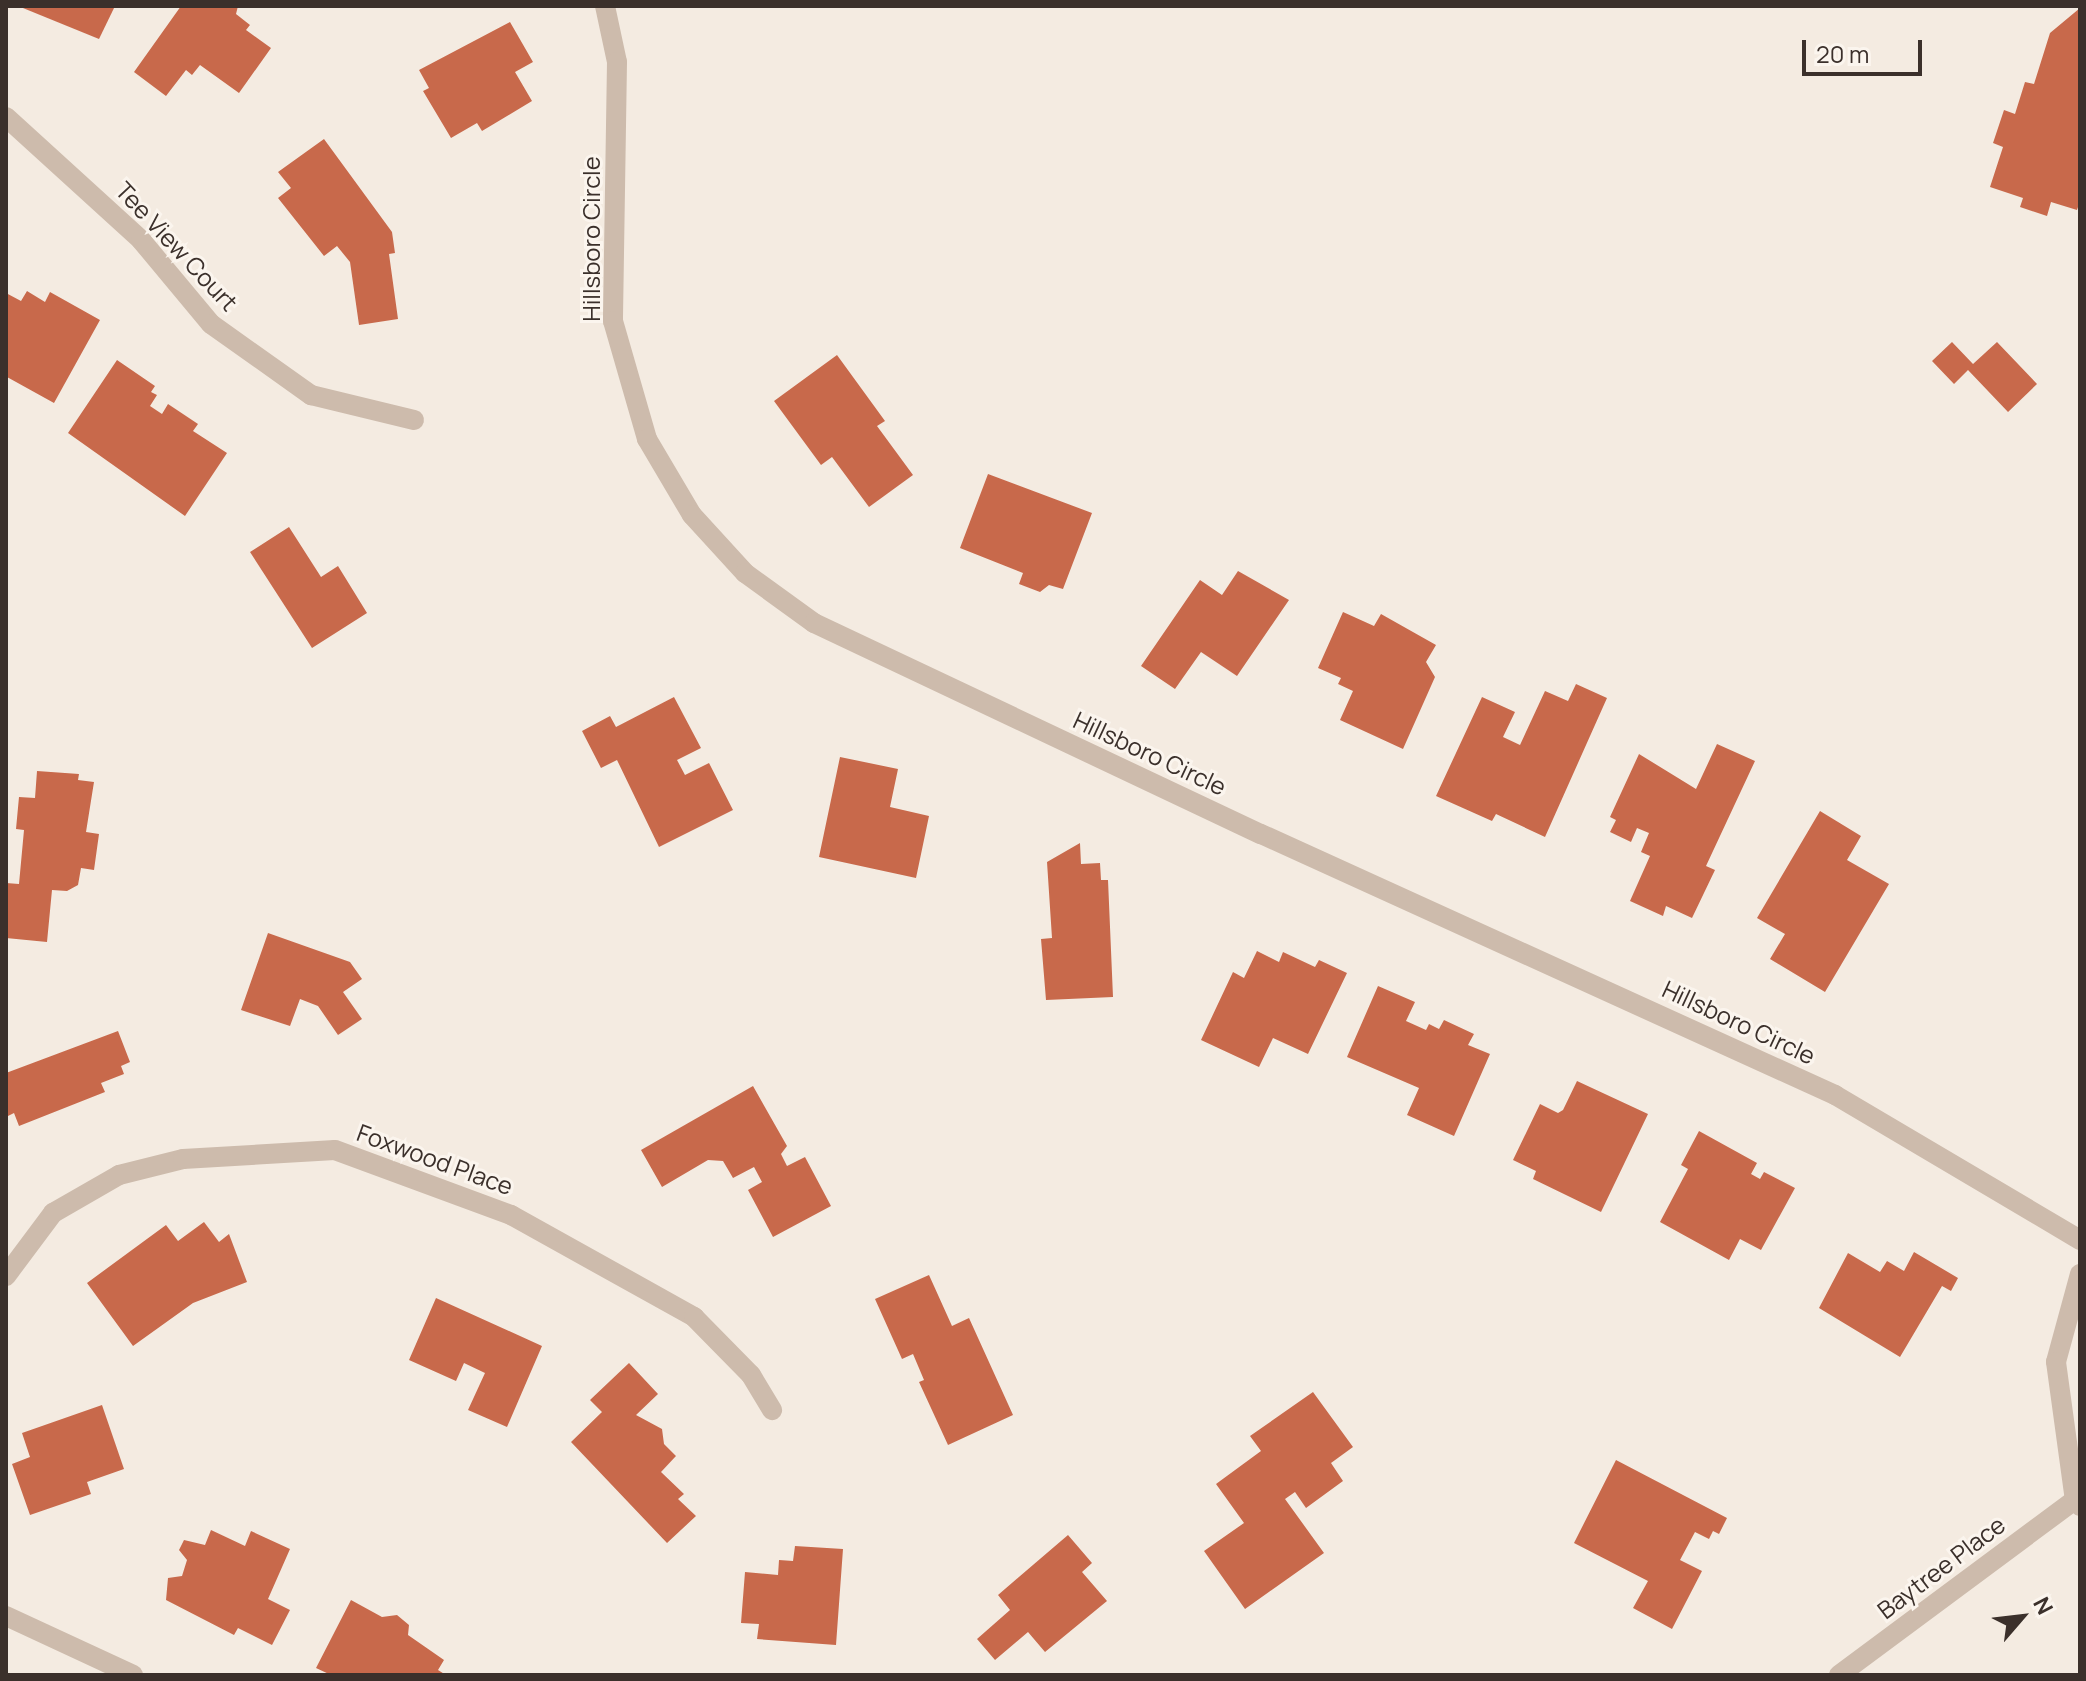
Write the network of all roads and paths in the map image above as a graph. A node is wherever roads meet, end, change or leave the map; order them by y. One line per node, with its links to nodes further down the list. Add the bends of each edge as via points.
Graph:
1 (605, 6): 4 (street, Hillsboro Circle, via 617,62 613,321 647,439 692,515 745,573 814,623 1835,1095)
2 (6, 117): 3 (street, Tee View Court, via 141,240 211,324 311,395)
3 (414, 420)
4 (2080, 1240)
5 (2080, 1274): 8 (street, via 2056,1362)
6 (6, 1276): 7 (street, Foxwood Place, via 53,1213 119,1175 183,1159 335,1150 511,1215 694,1317 751,1375)
7 (772, 1410)
8 (2077, 1503): 11 (street, Baytree Place)
9 (6, 1616): 10 (street)
10 (133, 1675)
11 (1839, 1675)

